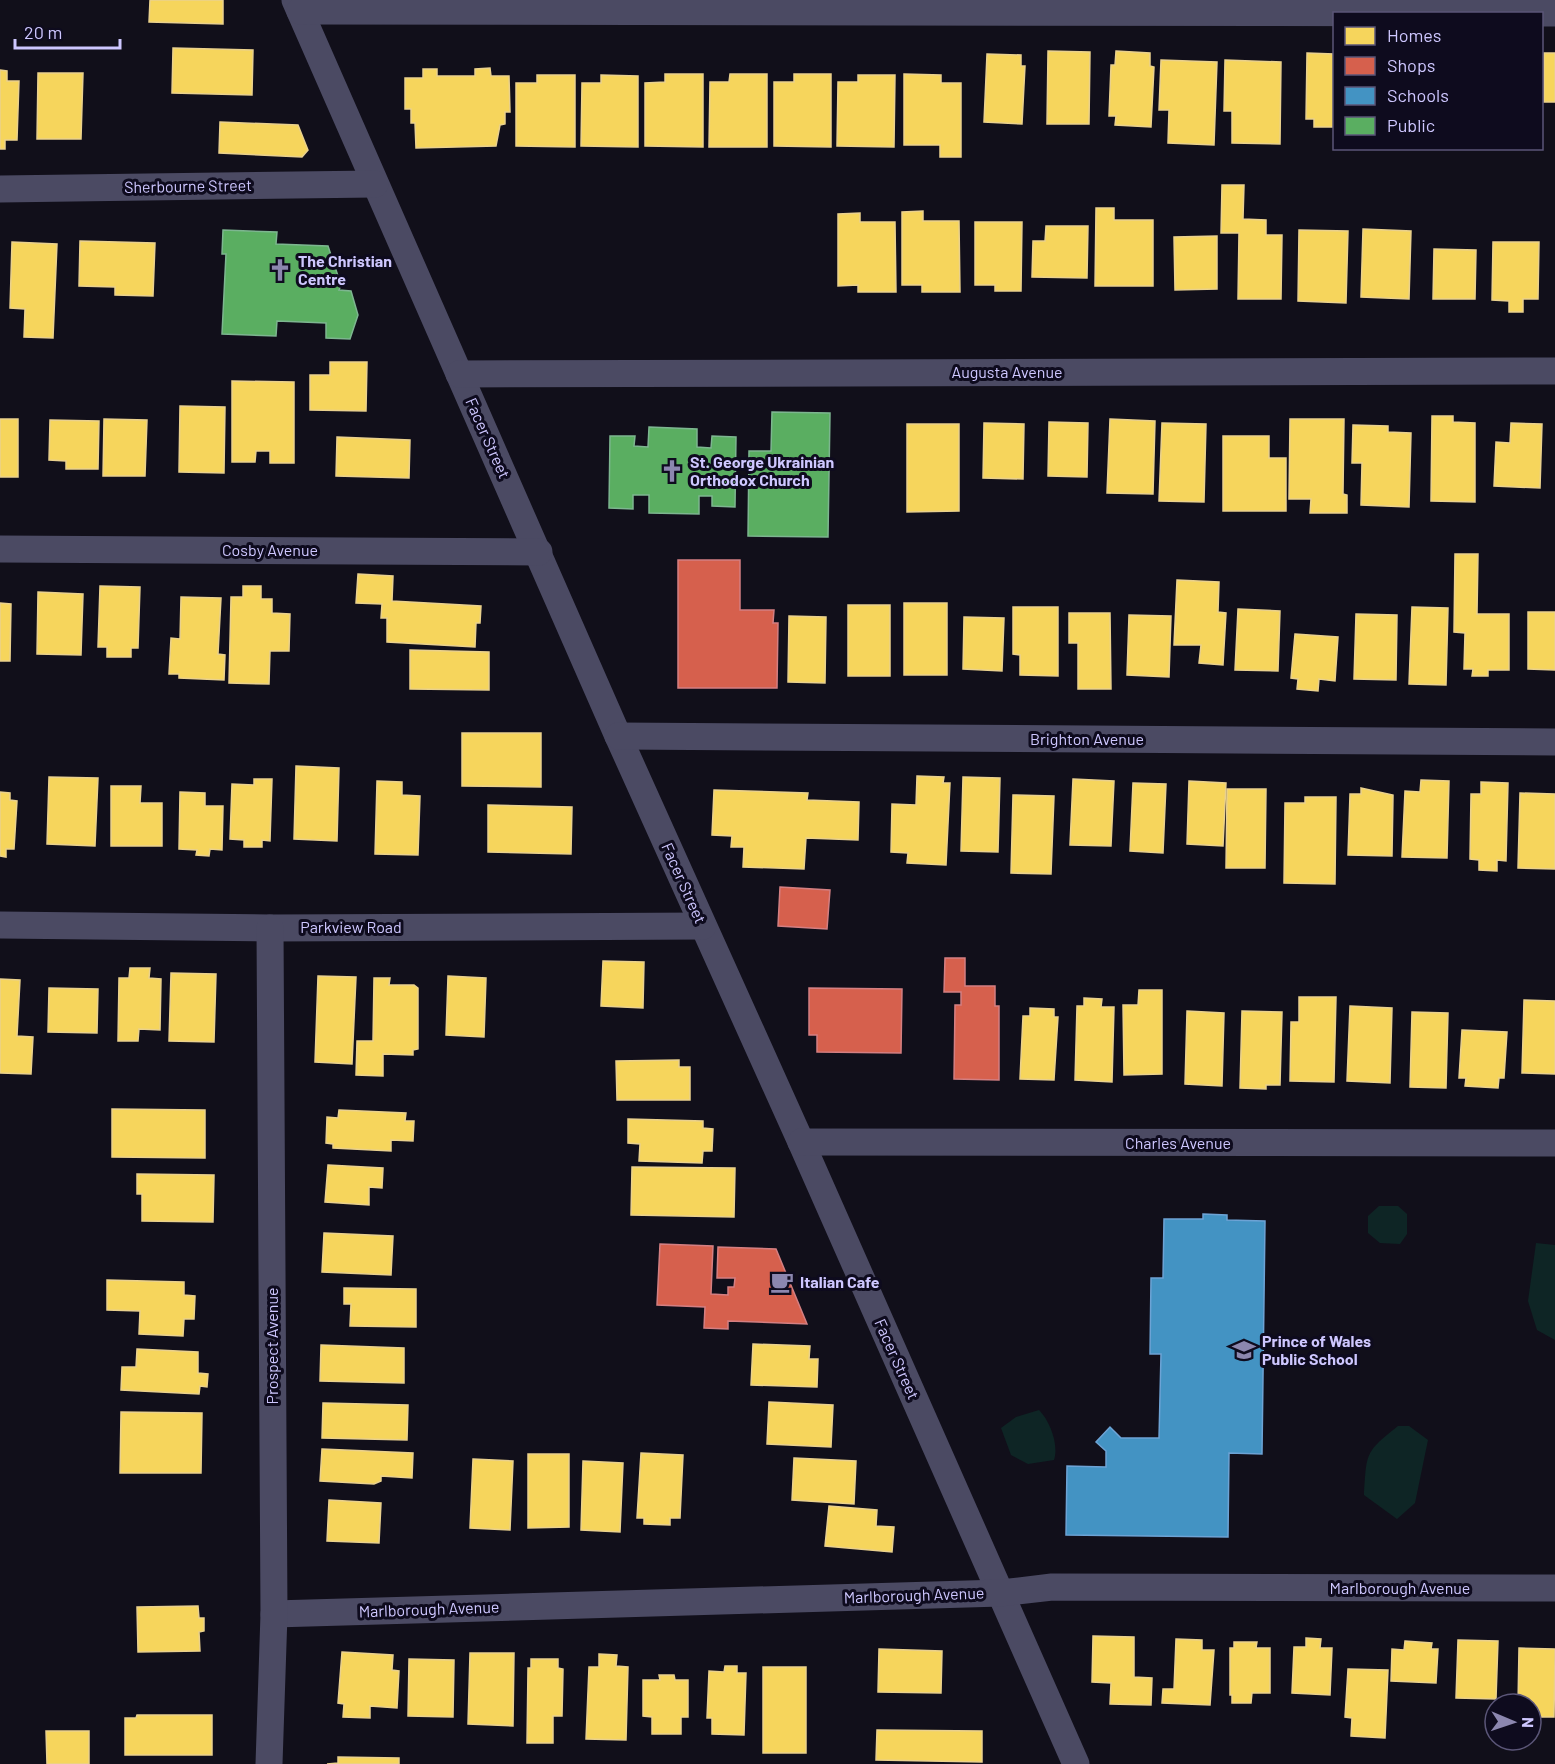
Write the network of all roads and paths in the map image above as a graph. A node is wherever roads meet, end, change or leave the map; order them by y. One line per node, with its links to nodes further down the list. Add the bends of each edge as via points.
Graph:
1 (298, 5): 2 (street); 3 (street, Facer Street)
2 (1398, 12)
3 (375, 184): 4 (street, Sherbourne Street); 6 (street, Facer Street)
4 (0, 189)
5 (1555, 371): 6 (street, Augusta Avenue)
6 (459, 374): 8 (street, Facer Street)
7 (0, 549): 8 (street, Cosby Avenue)
8 (539, 552): 9 (street, Facer Street)
9 (618, 736): 10 (street, Brighton Avenue); 12 (street, Facer Street)
10 (1555, 742)
11 (0, 925): 13 (street, Parkview Road)
12 (703, 926): 13 (street, Parkview Road); 14 (street, Facer Street)
13 (270, 928): 18 (street, Prospect Avenue)
14 (801, 1142): 15 (street, Charles Avenue); 17 (street, Facer Street)
15 (1555, 1143)
16 (1555, 1588): 17 (street, Marlborough Avenue, via 1052,1587)
17 (1001, 1593): 18 (street, Marlborough Avenue); 20 (street, Facer Street)
18 (274, 1614): 19 (street, Prospect Avenue)
19 (269, 1764)
20 (1076, 1764)

